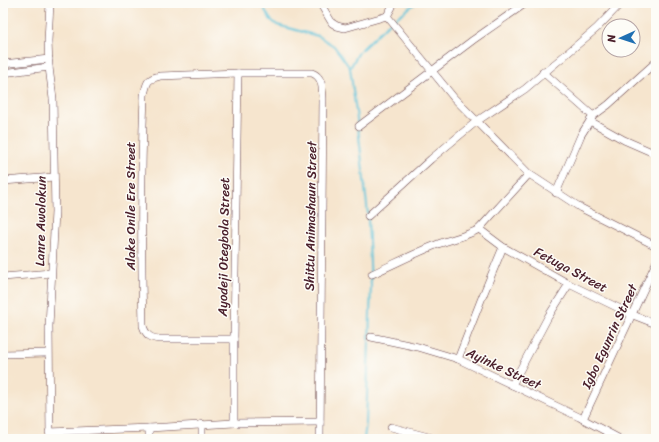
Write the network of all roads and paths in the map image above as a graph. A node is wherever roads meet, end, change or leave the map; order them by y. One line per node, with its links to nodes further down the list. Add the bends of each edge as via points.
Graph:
1 (50, 3): 7 (street, Lanre Awolokun)
2 (320, 3): 6 (street, via 332,23 345,28)
3 (393, 3): 6 (street)
4 (526, 3): 12 (street)
5 (621, 3): 13 (street, via 597,28)
6 (392, 21): 12 (street)
7 (49, 59): 9 (street); 10 (street, Lanre Awolokun)
8 (656, 62): 15 (street)
9 (3, 64)
10 (49, 67): 14 (street); 20 (street, Lanre Awolokun, via 53,99)
11 (238, 72): 35 (street, Ayodeji Otegbola Street); 35 (street, Alake Onile Ere Street, via 160,76 148,81 144,95 142,156 141,258 145,331 148,336 159,339); 41 (street, Shittu Animashaun Street, via 312,73 317,75 322,87)
12 (432, 72): 16 (street); 17 (street)
13 (543, 72): 15 (street); 16 (street, via 525,89)
14 (3, 73)
15 (592, 118): 18 (street, via 624,140); 22 (street)
16 (477, 121): 19 (street); 23 (street)
17 (359, 126)
18 (656, 154)
19 (529, 174): 22 (street); 24 (street)
20 (54, 178): 21 (street); 28 (street, Lanre Awolokun, via 55,212)
21 (3, 181)
22 (556, 193): 25 (street)
23 (368, 216)
24 (479, 229): 26 (street, Fetuga Street); 29 (street, via 414,254)
25 (656, 246)
26 (503, 247): 31 (street, Fetuga Street); 38 (street)
27 (656, 263): 32 (street, Igbo Egunrin Street)
28 (51, 273): 30 (street); 36 (street, Lanre Awolokun)
29 (372, 274)
30 (3, 277)
31 (569, 284): 32 (street, Fetuga Street); 39 (street)
32 (633, 315): 33 (street, Fetuga Street); 40 (street, Igbo Egunrin Street)
33 (656, 324)
34 (371, 337): 38 (street, Ayinke Street)
35 (234, 339): 42 (street, Ayodeji Otegbola Street)
36 (48, 353): 37 (street); 46 (street, Lanre Awolokun)
37 (3, 354)
38 (458, 359): 39 (street, Ayinke Street)
39 (512, 384): 40 (street, Ayinke Street)
40 (583, 419): 51 (street, Ayinke Street)
41 (320, 422): 42 (street); 49 (street, Shittu Animashaun Street)
42 (234, 423): 43 (street)
43 (202, 424): 45 (street); 48 (street)
44 (391, 427): 50 (street)
45 (149, 428): 46 (street); 47 (street)
46 (49, 435)
47 (148, 439)
48 (202, 439)
49 (320, 439)
50 (436, 439)
51 (620, 439)

